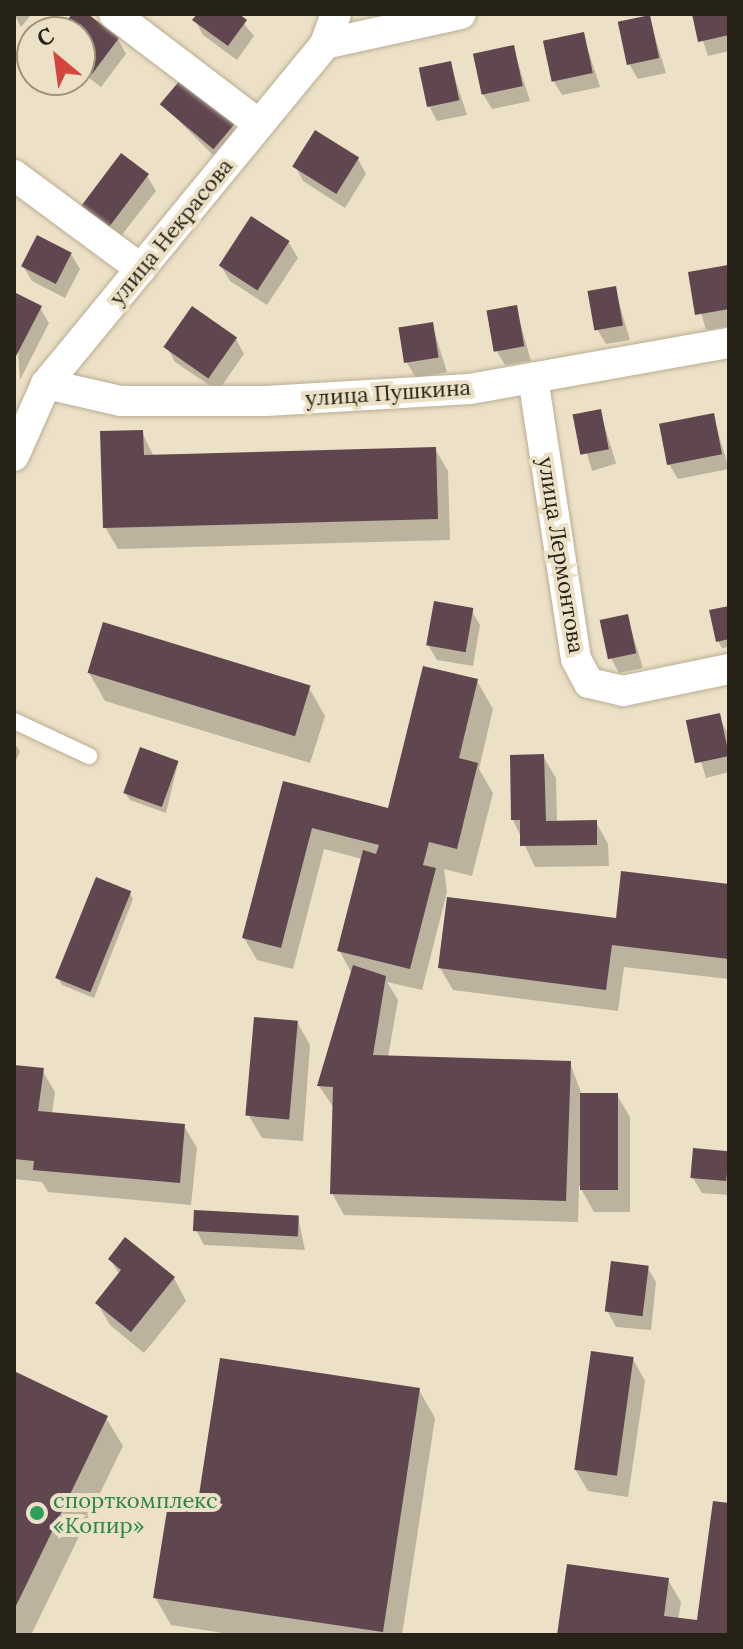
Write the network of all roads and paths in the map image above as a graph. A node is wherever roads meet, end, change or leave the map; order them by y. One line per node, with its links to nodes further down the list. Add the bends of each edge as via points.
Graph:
1 (114, 14): 5 (street)
2 (336, 14): 4 (street, улица Некрасова)
3 (461, 14): 4 (street)
4 (325, 44): 5 (street, улица Некрасова)
5 (259, 124): 7 (street, улица Некрасова)
6 (14, 175): 7 (street)
7 (141, 269): 10 (street, улица Некрасова)
8 (729, 343): 9 (street, улица Пушкина)
9 (533, 378): 10 (street, улица Пушкина, via 266,401 120,401); 12 (street, улица Лермонтова, via 576,659 589,683 623,691)
10 (46, 384): 11 (street, улица Некрасова)
11 (14, 456)
12 (729, 669)
13 (14, 721): 14 (lane)
14 (89, 756)

